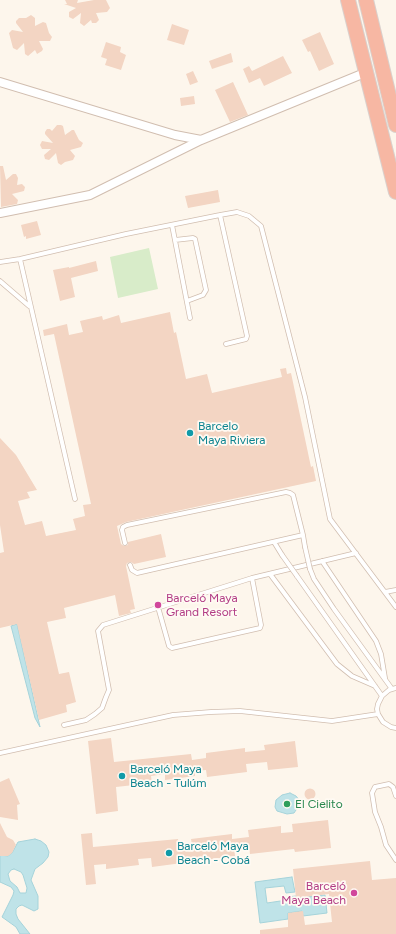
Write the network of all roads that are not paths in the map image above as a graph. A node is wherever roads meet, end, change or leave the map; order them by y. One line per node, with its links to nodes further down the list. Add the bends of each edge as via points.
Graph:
1 (348, 0): 3 (highway)
2 (366, 0): 5 (highway)
3 (367, 72): 6 (street); 7 (highway)
4 (0, 82): 6 (street, via 175,135)
5 (396, 125)
6 (201, 140): 8 (street, via 90,195)
7 (396, 192)
8 (0, 213)
9 (220, 215): 10 (lane); 18 (lane, via 247,336 246,339); 23 (lane, via 237,212 249,216 261,226 305,397 330,519)
10 (172, 225): 11 (lane); 12 (lane)
11 (175, 240): 15 (lane); 15 (lane, via 196,239 206,290 203,295)
12 (20, 259): 13 (lane); 16 (lane)
13 (0, 262)
14 (0, 281): 16 (lane)
15 (187, 301): 17 (lane)
16 (30, 306): 19 (lane)
17 (190, 318)
18 (226, 344)
19 (75, 499)
20 (303, 536): 21 (lane); 22 (lane, via 293,495 286,492 127,525 122,530); 32 (lane, bridge, via 314,579)
21 (274, 542): 25 (lane, via 137,573); 33 (lane, bridge)
22 (125, 543)
23 (356, 553): 24 (lane); 29 (lane)
24 (322, 561): 26 (lane); 32 (lane, via 376,641)
25 (130, 565)
26 (270, 574): 27 (lane); 33 (lane, via 337,664 352,676)
27 (252, 578): 30 (lane); 30 (lane, via 260,628 172,648 169,646)
28 (396, 590): 29 (lane)
29 (385, 592): 31 (lane)
30 (158, 607): 37 (lane, via 100,628 98,631 109,690 102,708 95,714 86,720)
31 (396, 608)
32 (386, 680): 34 (lane)
33 (374, 686): 35 (lane)
34 (394, 689): 35 (lane)
35 (382, 696): 36 (lane, via 378,704)
36 (378, 714): 38 (lane, via 386,725); 39 (lane, via 332,721 240,711 173,715)
37 (64, 725)
38 (396, 728)
39 (0, 753)
40 (396, 796): 41 (lane, via 389,784 375,787 372,793 375,812 386,845)
41 (396, 860)

